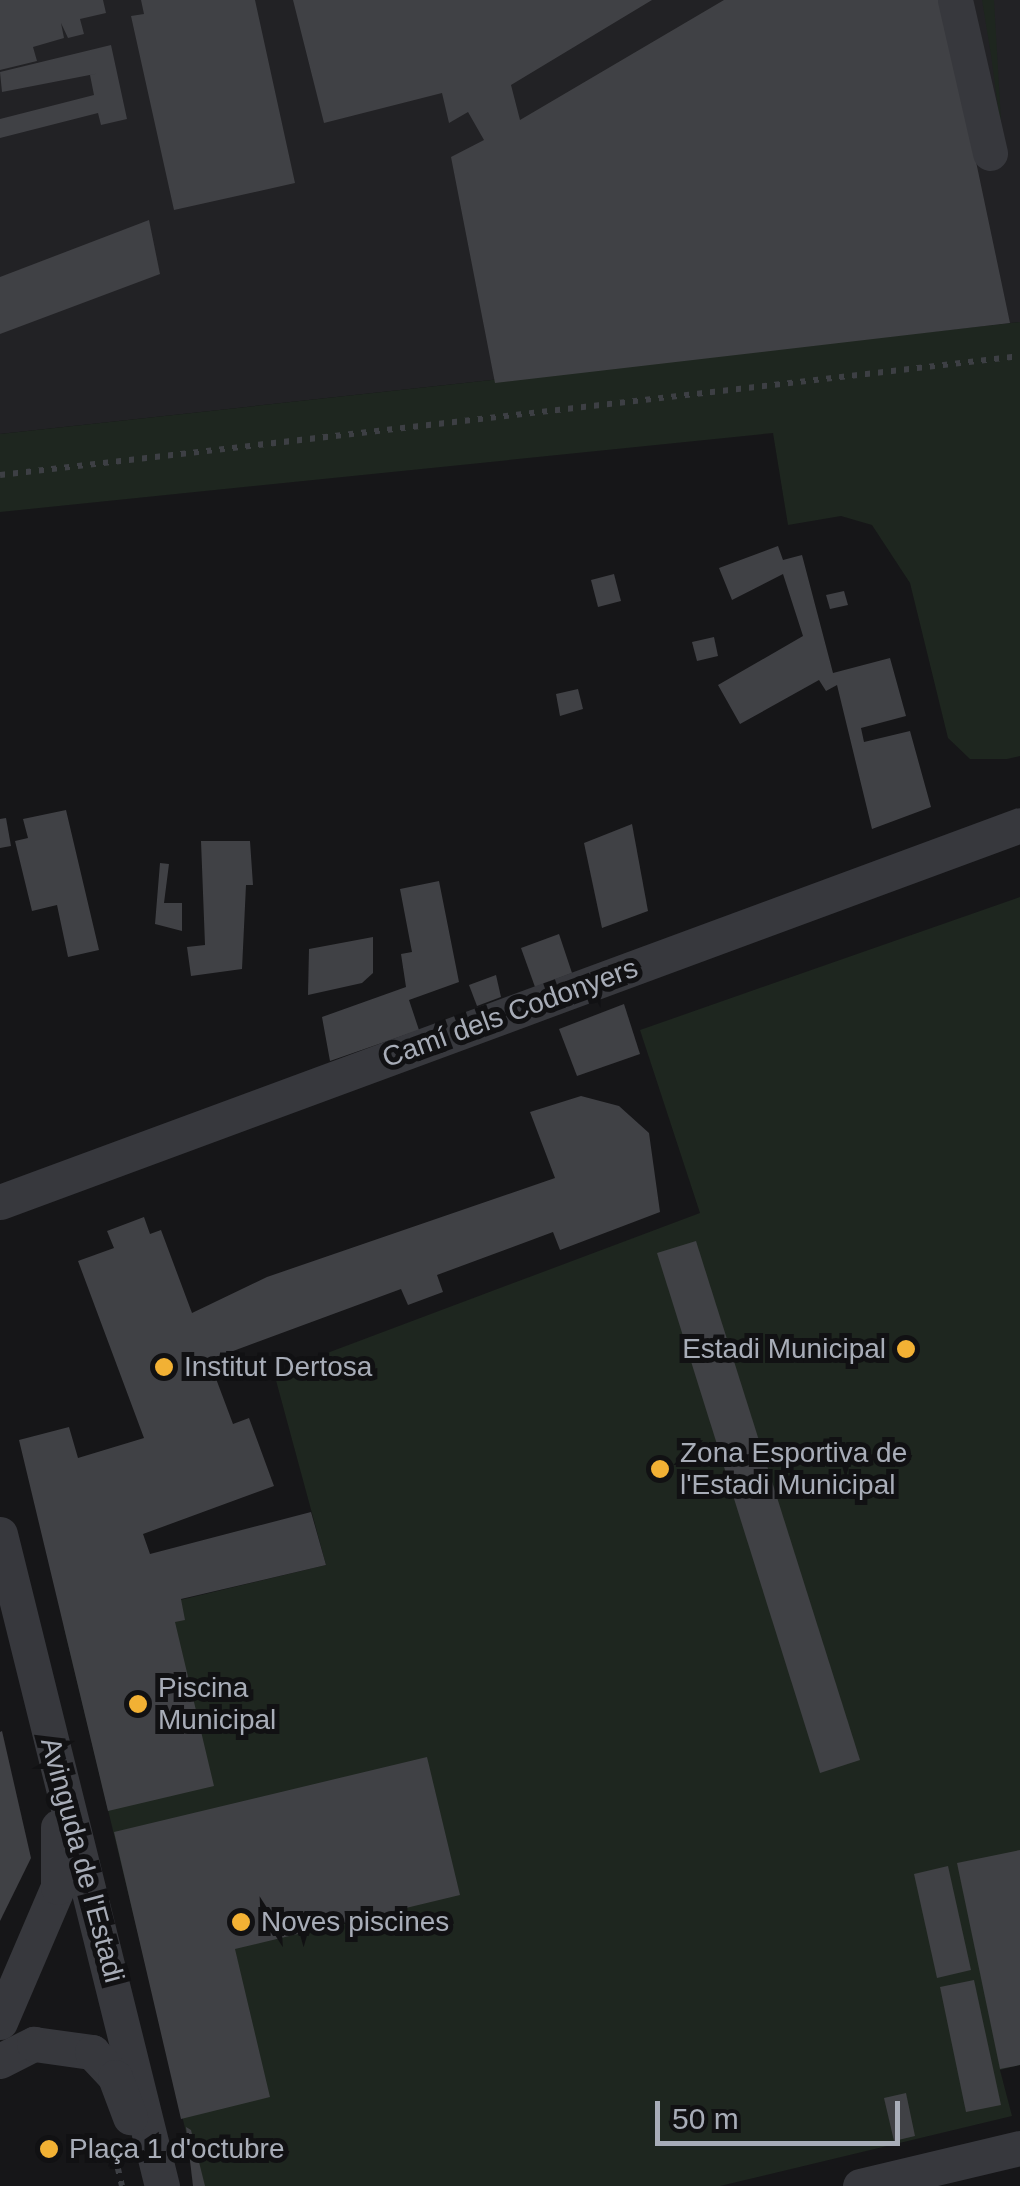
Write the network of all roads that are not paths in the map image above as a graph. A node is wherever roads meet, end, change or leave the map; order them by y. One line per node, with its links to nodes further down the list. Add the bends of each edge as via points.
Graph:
1 (954, 0): 2 (street)
2 (990, 153)
3 (1020, 825): 4 (street, Camí dels Codonyers)
4 (0, 1202)
5 (0, 1534): 6 (street, Avinguda de l'Estadi)
6 (50, 1746): 7 (street, via 64,1851); 8 (street, Avinguda de l'Estadi)
7 (50, 1906): 8 (street, via 76,1908); 9 (street)
8 (102, 1926): 13 (street, Avinguda de l'Estadi)
9 (0, 2022)
10 (0, 2061): 12 (street, via 34,2044 92,2052 115,2077)
11 (1018, 2156): 14 (street)
12 (148, 2186)
13 (162, 2186)
14 (860, 2186)

